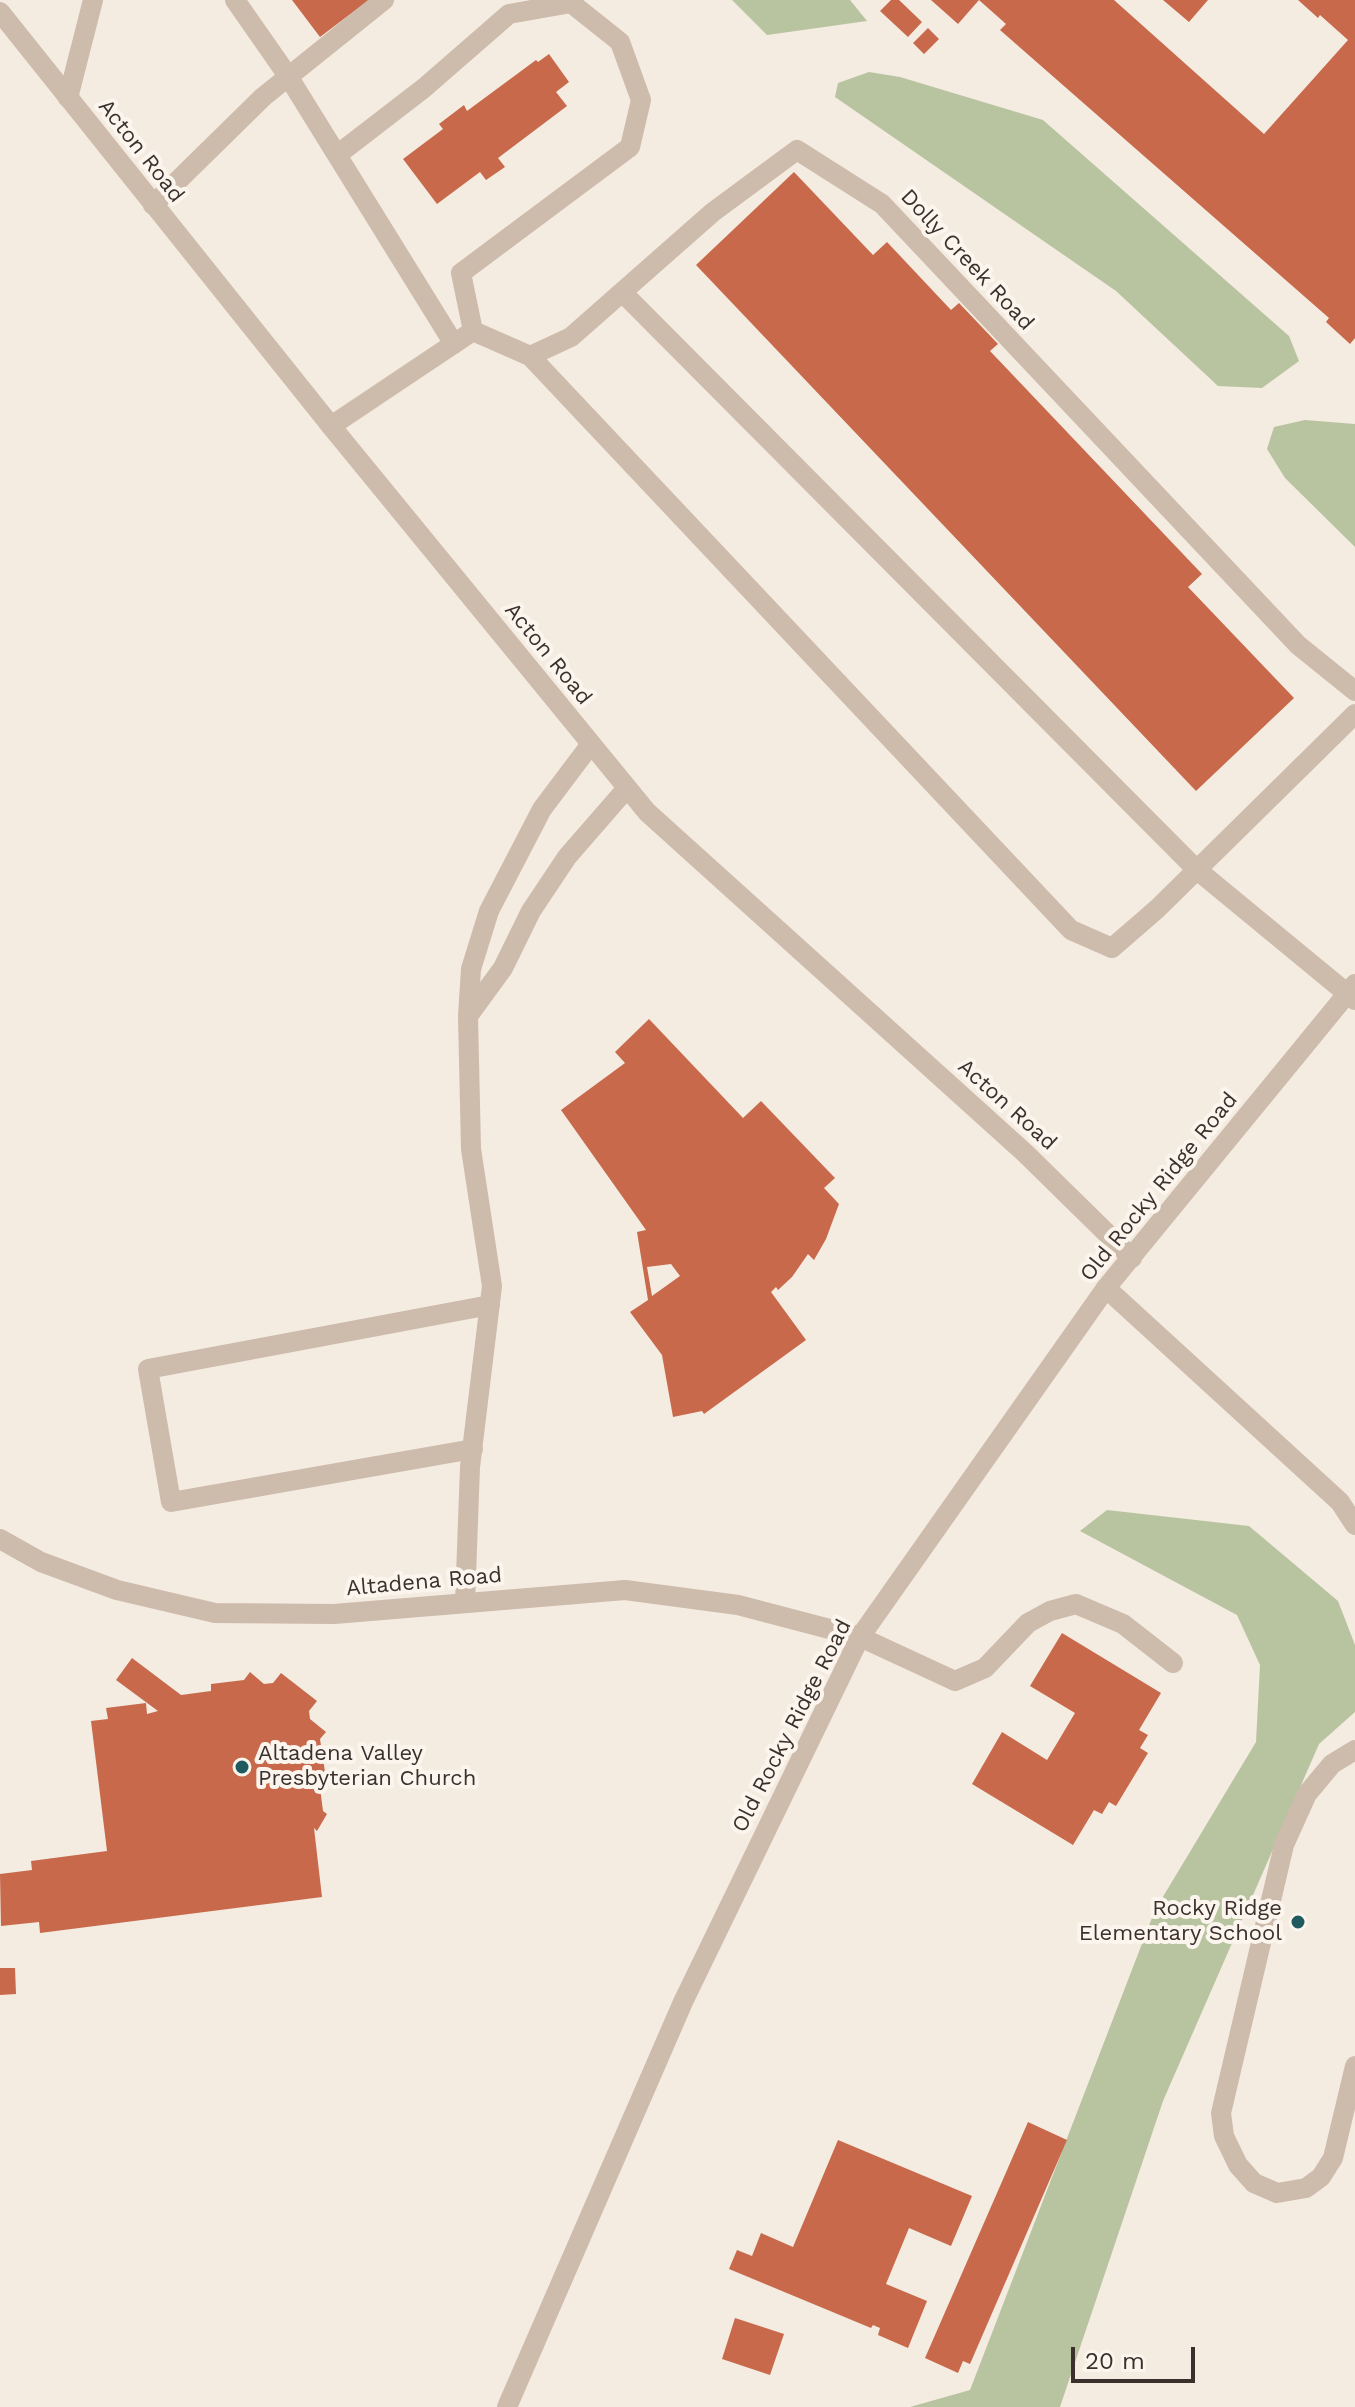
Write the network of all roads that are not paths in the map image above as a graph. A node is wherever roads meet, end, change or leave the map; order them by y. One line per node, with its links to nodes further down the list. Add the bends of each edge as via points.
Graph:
1 (93, 0): 6 (street)
2 (235, 0): 5 (street)
3 (384, 0): 5 (street)
4 (0, 12): 6 (street, Acton Road)
5 (288, 76): 7 (street); 8 (street)
6 (68, 98): 8 (street, Acton Road)
7 (337, 155): 10 (street, via 509,14 571,3 620,42 641,100 630,147 461,273); 11 (street)
8 (153, 205): 13 (street, Acton Road)
9 (622, 292): 12 (street, Dolly Creek Road, via 571,337); 14 (street, Dolly Creek Road, via 713,212 797,150 882,204 1298,645); 18 (street)
10 (473, 331): 11 (street); 12 (street)
11 (454, 344): 13 (street)
12 (530, 356): 18 (street, via 1071,930 1112,948)
13 (331, 426): 16 (street, Acton Road)
14 (1355, 691)
15 (1355, 714): 18 (street)
16 (591, 744): 17 (street, Acton Road); 20 (street, via 542,809 489,911 471,969)
17 (627, 788): 20 (street, via 567,857 531,911 503,968); 21 (street, Acton Road)
18 (1196, 869): 19 (street)
19 (1352, 992): 21 (street, Old Rocky Ridge Road)
20 (468, 1016): 23 (street, via 471,1149 492,1286)
21 (1132, 1258): 22 (street, Old Rocky Ridge Road)
22 (1106, 1288): 25 (street, via 1340,1502); 28 (street, Old Rocky Ridge Road)
23 (490, 1305): 24 (street); 24 (street, via 148,1369 171,1502)
24 (473, 1449): 27 (street)
25 (1355, 1525)
26 (0, 1539): 27 (street, Altadena Road, via 41,1562 117,1590 215,1613 334,1614)
27 (465, 1603): 28 (street, Altadena Road, via 625,1590 738,1605)
28 (860, 1637): 29 (street, Altadena Road, via 955,1681 985,1668 1028,1623 1076,1604 1123,1624); 32 (street, Old Rocky Ridge Road, via 714,1935)
29 (1173, 1663)
30 (1355, 1750): 31 (street, via 1332,1764 1307,1794 1284,1845 1221,2113 1224,2136 1254,2183 1277,2193 1306,2188 1321,2177 1333,2158)
31 (1355, 2066)
32 (507, 2407)

